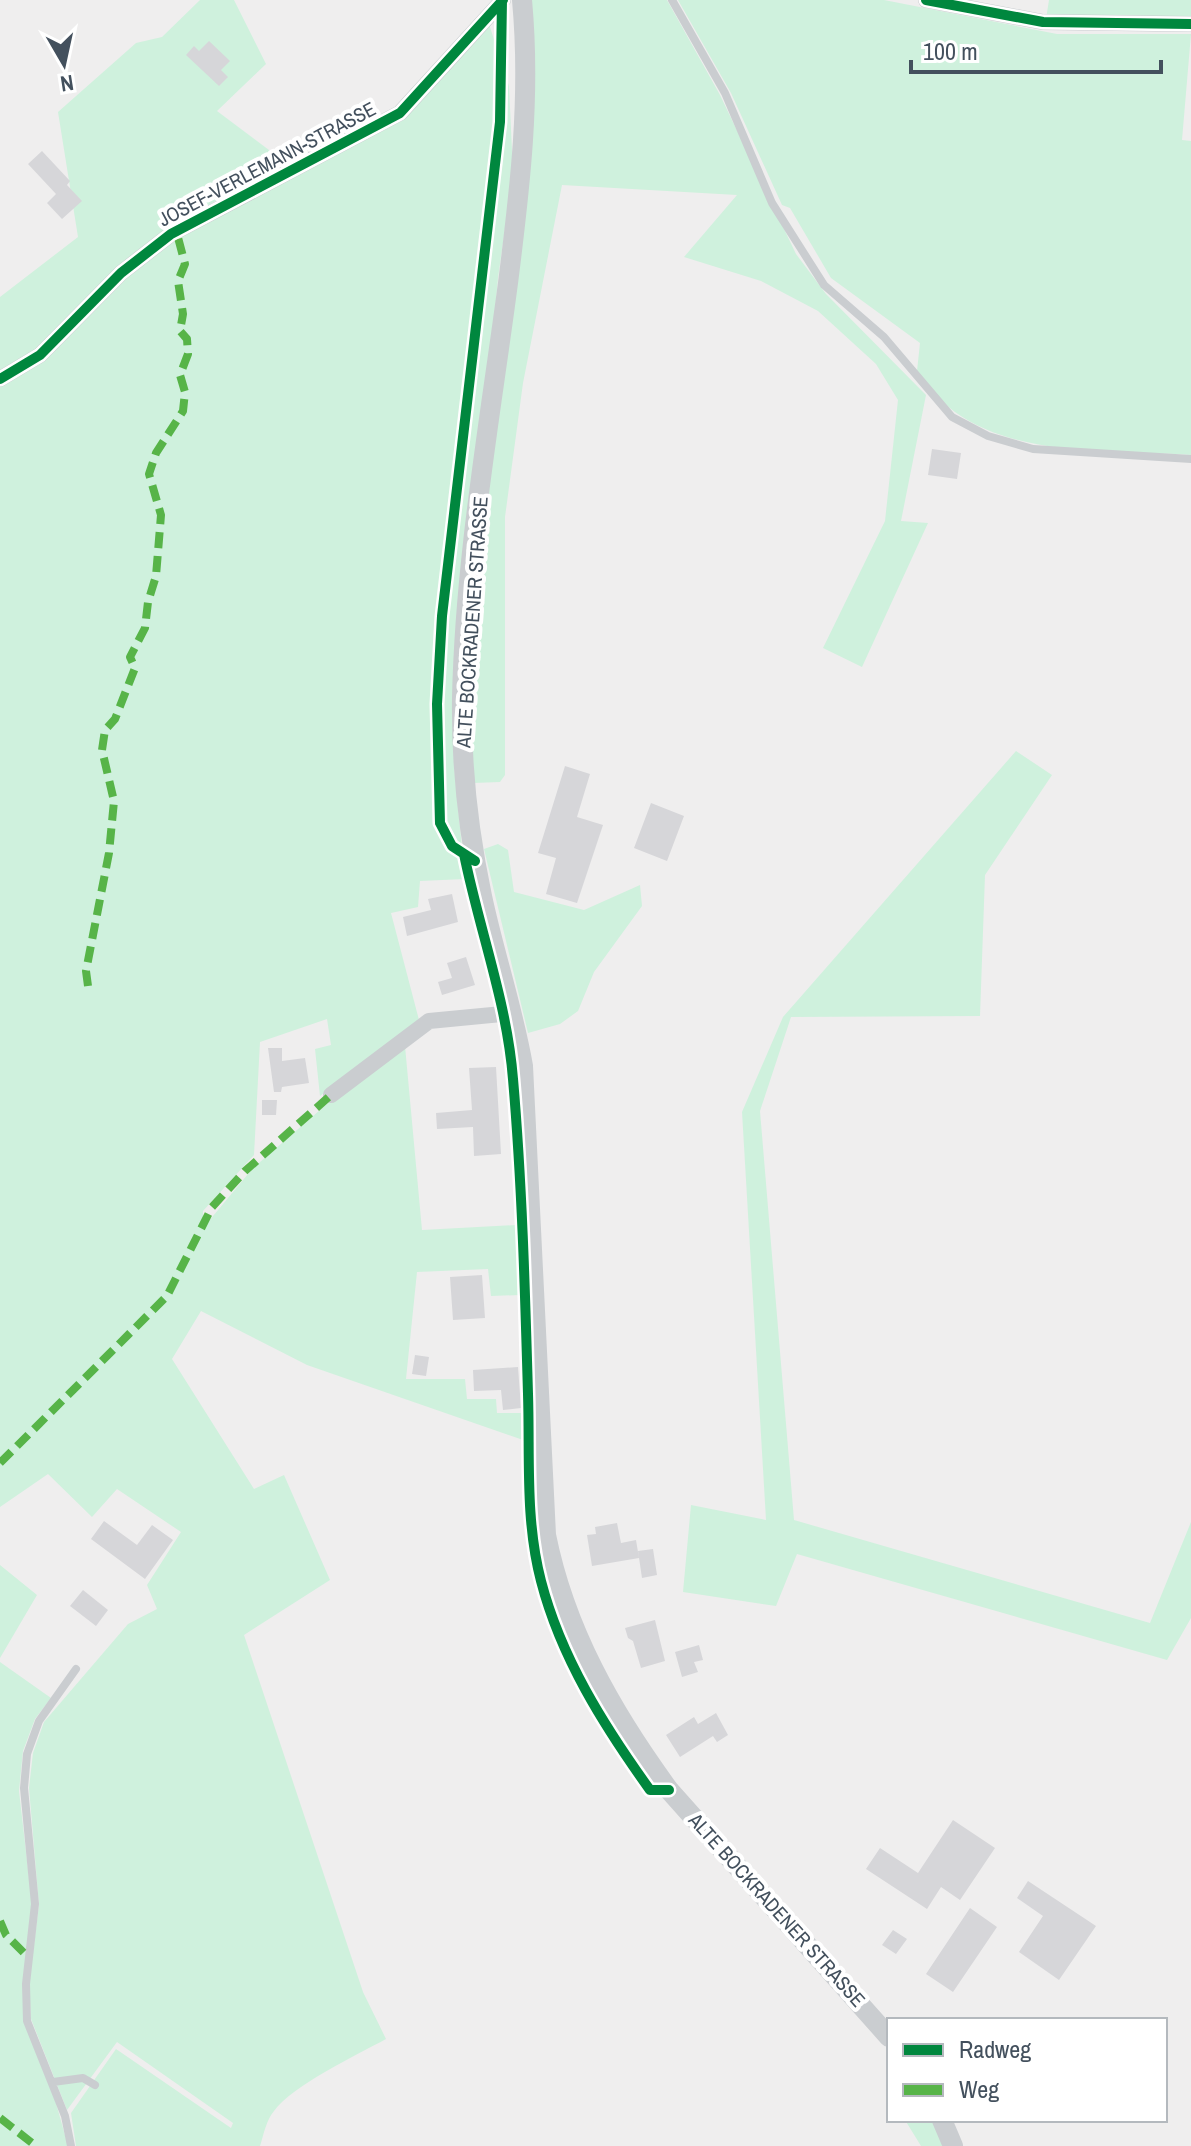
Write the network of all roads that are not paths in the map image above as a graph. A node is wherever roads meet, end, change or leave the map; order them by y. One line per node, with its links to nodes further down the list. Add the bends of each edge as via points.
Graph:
1 (503, 0): 6 (street, JOSEF-VERLEMANN-STRASSE, via 400,113 171,234 121,273 40,355)
2 (522, 0): 8 (street, ALTE BOCKRADENER STRASSE, via 526,45 521,180 475,531 462,695 468,823)
3 (672, 0): 7 (lane, via 725,93 772,203 824,285 884,337 952,417 988,436 1033,449)
4 (926, 0): 5 (street, via 1043,22)
5 (1191, 24)
6 (0, 379)
7 (1191, 459)
8 (513, 1013): 9 (street, via 429,1021); 11 (street, ALTE BOCKRADENER STRASSE, via 523,1066 543,1504 555,1579 568,1617 608,1696 669,1790)
9 (331, 1095)
10 (76, 1669): 12 (lane, via 39,1721 27,1754 24,1788 35,1904 27,2021)
11 (887, 2035)
12 (53, 2082): 13 (lane, via 83,2078); 15 (lane)
13 (95, 2085)
14 (943, 2122): 16 (street)
15 (71, 2146)
16 (953, 2146)

